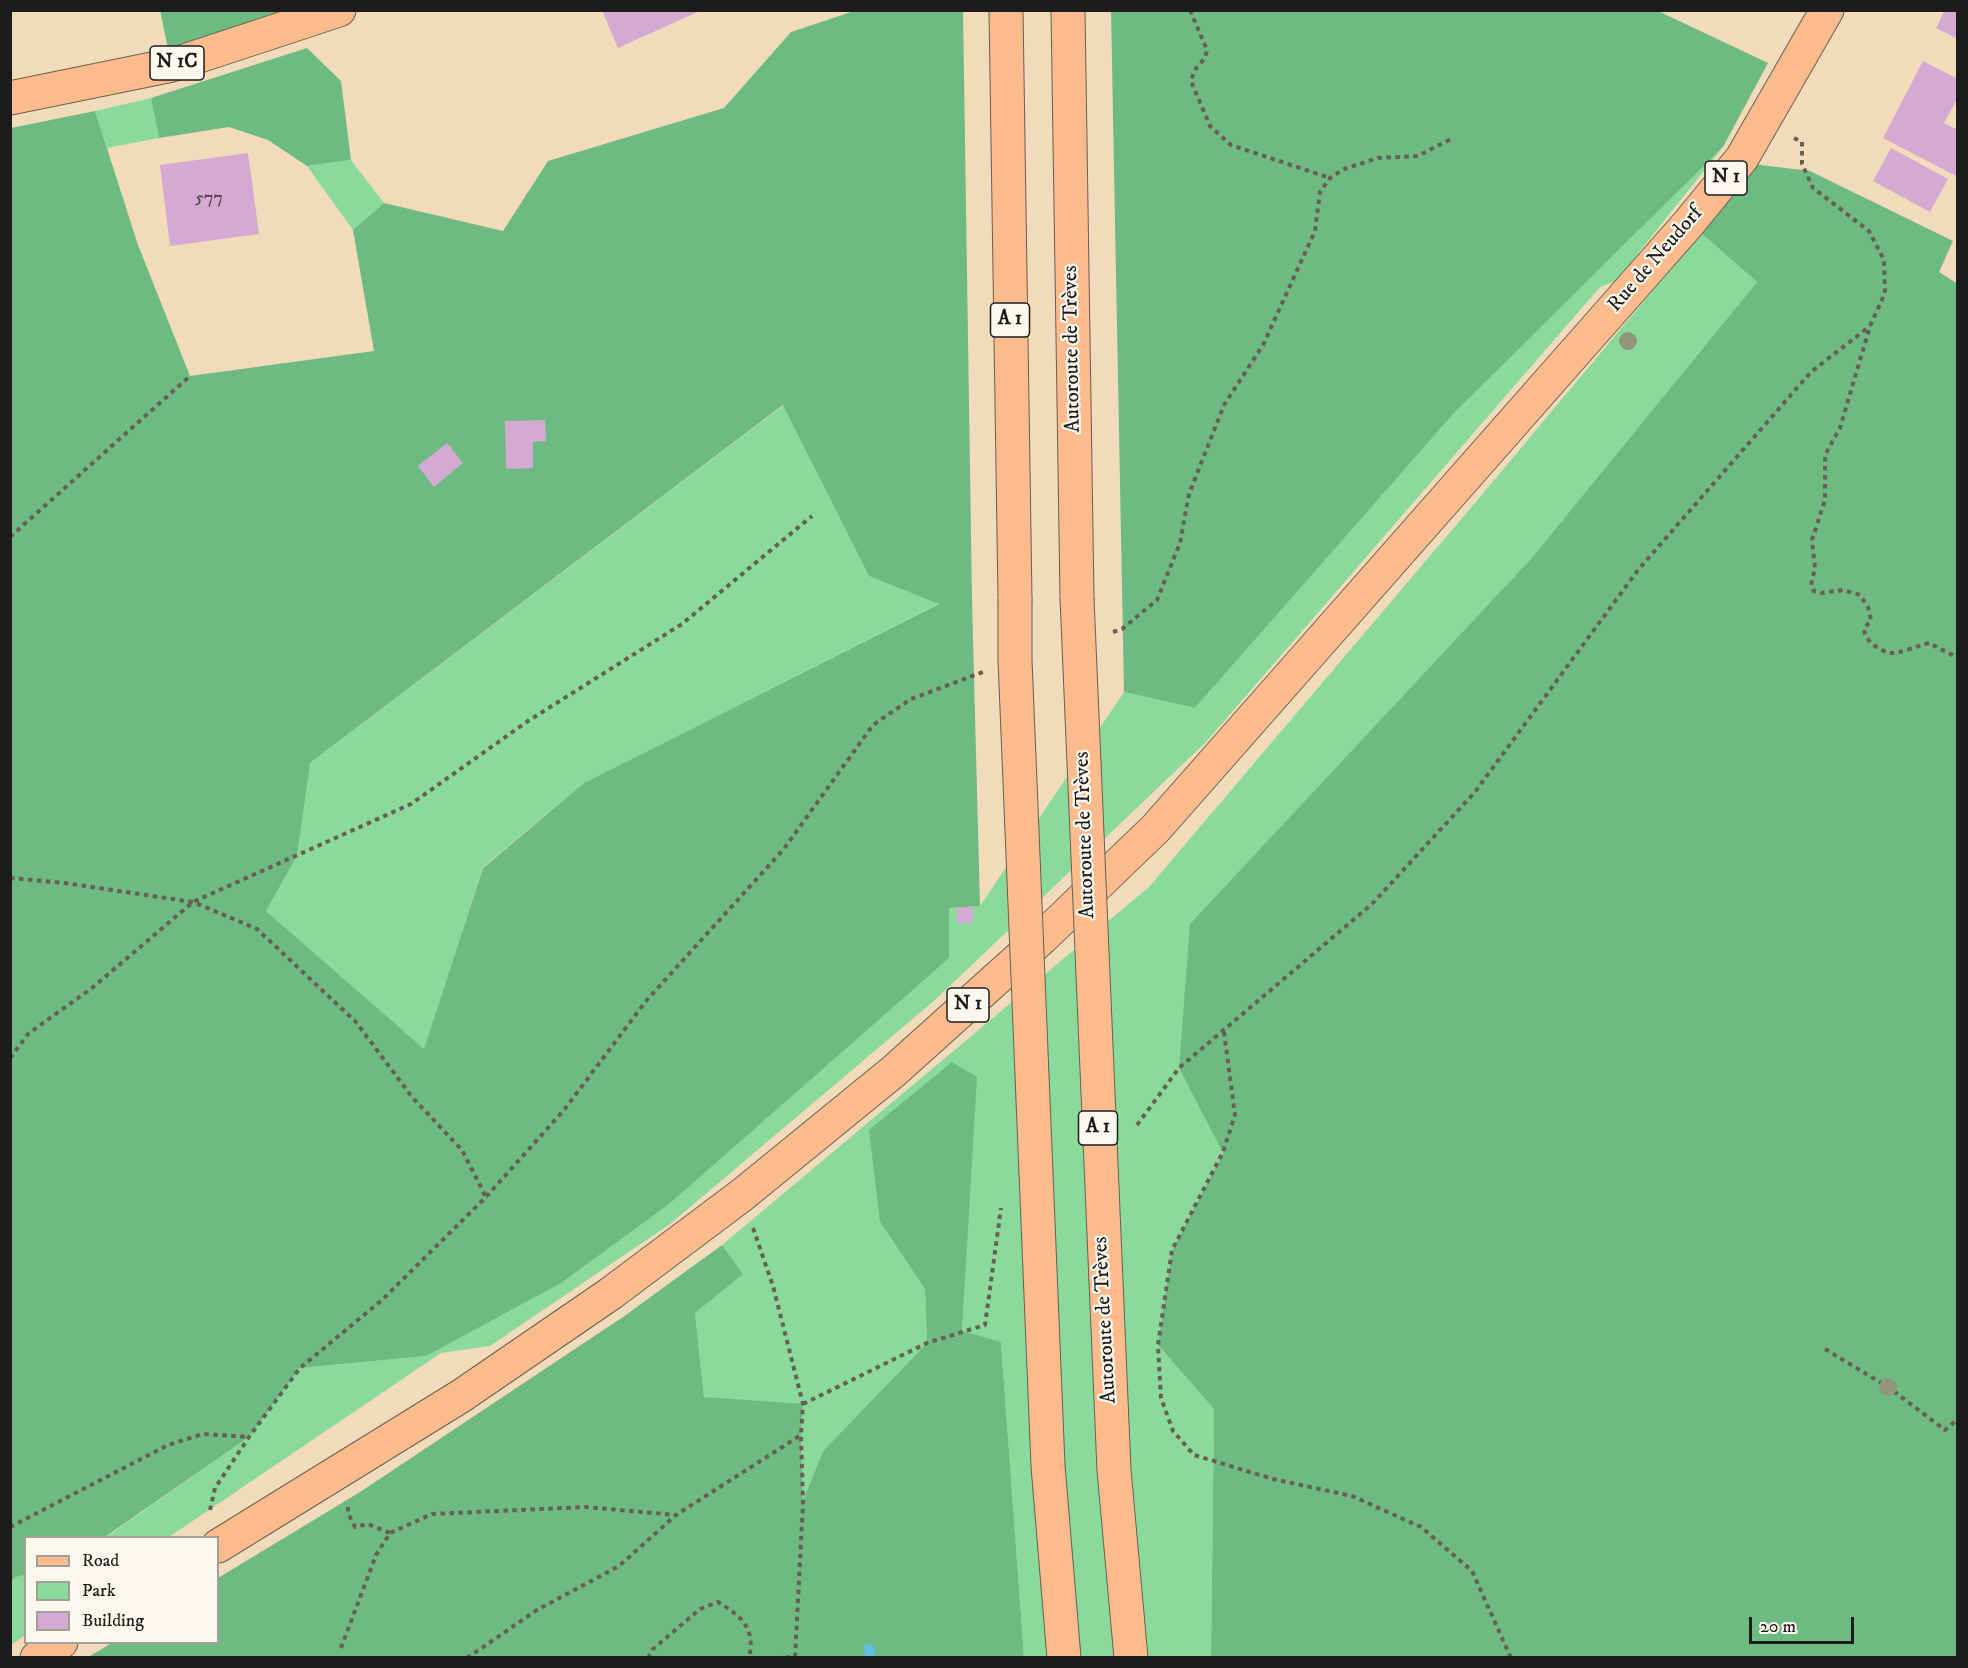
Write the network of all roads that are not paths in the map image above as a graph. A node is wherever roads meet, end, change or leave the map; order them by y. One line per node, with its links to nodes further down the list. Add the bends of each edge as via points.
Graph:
1 (339, 10): 5 (main road, N 1C, via 172,65)
2 (1827, 10): 6 (main road, Rue de Neudorf / N 1, via 1742,158 1156,828 1044,936 894,1071 742,1195 610,1294 461,1396)
3 (1068, 25): 10 (main road, Autoroute de Trèves / A 1, bridge, via 1077,598 1106,1316 1114,1470)
4 (1006, 26): 9 (main road, A 1, bridge, via 1016,683 1048,1466)
5 (10, 98)
6 (219, 1545)
7 (58, 1644): 8 (main road)
8 (37, 1658)
9 (1064, 1658)
10 (1131, 1658)

